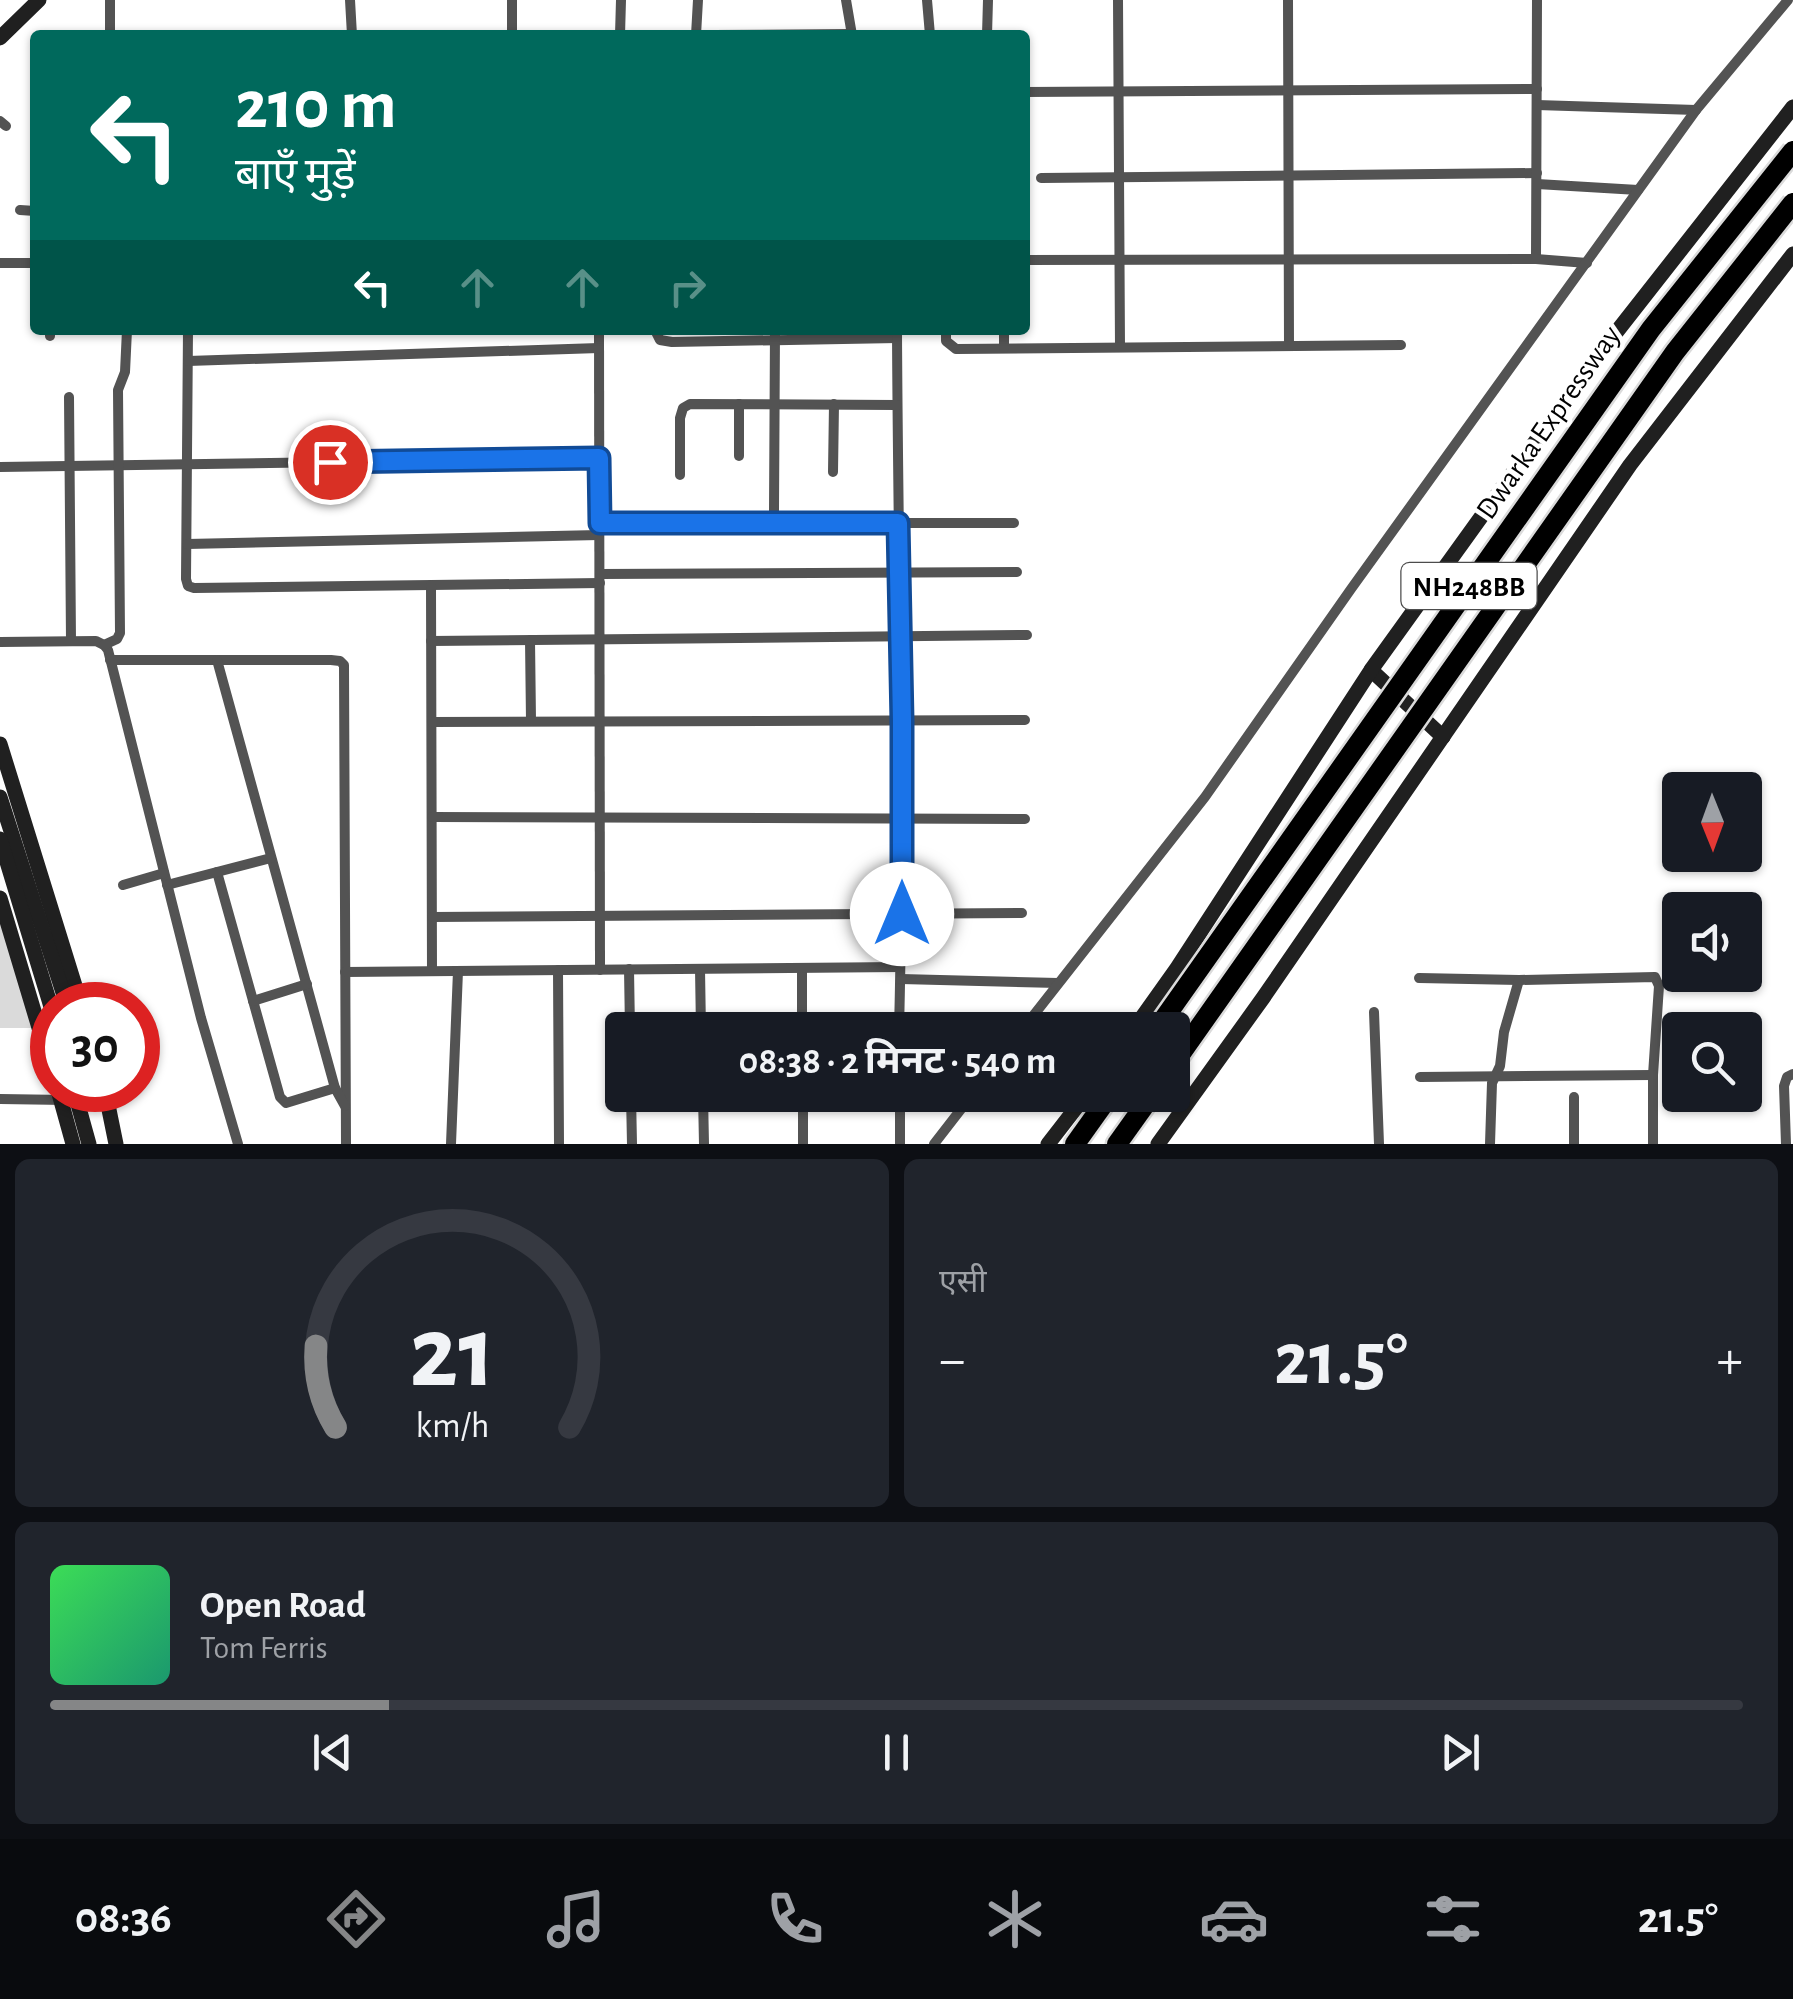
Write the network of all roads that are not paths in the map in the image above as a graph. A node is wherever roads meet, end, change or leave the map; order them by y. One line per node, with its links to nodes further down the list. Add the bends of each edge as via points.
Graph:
1 (38, 0): 22 (street)
2 (110, 0): 14 (street)
3 (350, 0): 15 (street)
4 (512, 0): 16 (street)
5 (622, 0): 17 (street)
6 (698, 0): 18 (street)
7 (846, 0): 19 (street)
8 (927, 0): 20 (street)
9 (988, 0): 21 (street)
10 (1118, 0): 26 (street)
11 (1288, 0): 24 (street)
12 (1538, 0): 23 (street)
13 (1788, 0): 29 (street)
14 (110, 30)
15 (352, 30)
16 (512, 30)
17 (620, 30)
18 (696, 30)
19 (851, 30)
20 (930, 30)
21 (987, 30)
22 (0, 38)
23 (1537, 89): 24 (street); 27 (street)
24 (1288, 91): 26 (street); 31 (street)
25 (1030, 92): 26 (street)
26 (1118, 92): 33 (street)
27 (1537, 105): 29 (street); 34 (street)
28 (1793, 107): 93 (street, via 1589,368)
29 (1696, 110): 35 (street)
30 (1793, 151): 140 (highway, Dwarka Expressway / NH248BB, bridge, via 1651,329)
31 (1288, 176): 33 (street); 34 (street); 43 (street)
32 (1041, 178): 33 (street)
33 (1119, 178): 42 (street)
34 (1536, 179): 35 (street); 40 (street)
35 (1638, 190): 44 (street)
36 (1793, 203): 142 (highway, NH248BB, bridge, via 1675,352)
37 (20, 210): 38 (street)
38 (30, 211)
39 (1793, 254): 99 (street, via 1630,465)
40 (1536, 259): 43 (street); 44 (street)
41 (1030, 260): 42 (street)
42 (1120, 260): 43 (street); 57 (street)
43 (1288, 260): 55 (street)
44 (1587, 262): 130 (street, via 1204,797)
45 (0, 263): 46 (street)
46 (30, 263)
47 (126, 335): 68 (street)
48 (188, 335): 60 (street)
49 (599, 335): 58 (street)
50 (657, 335): 51 (street, via 662,341)
51 (775, 335): 63 (street)
52 (897, 335): 65 (street)
53 (946, 335): 59 (street, via 956,349)
54 (1004, 335): 59 (street)
55 (1289, 344): 56 (street); 57 (street)
56 (1401, 345)
57 (1120, 347): 59 (street)
58 (599, 348): 60 (street); 67 (street)
59 (1004, 348)
60 (188, 362): 69 (street)
61 (70, 397): 70 (street)
62 (739, 404): 63 (street); 66 (street); 73 (street, via 683,408)
63 (775, 404): 64 (street); 74 (street)
64 (834, 404): 65 (street); 72 (street)
65 (897, 405): 76 (street)
66 (739, 456)
67 (599, 458): 69 (street); 77 (street)
68 (118, 464): 69 (street); 70 (street); 90 (street, via 120,633)
69 (187, 464): 78 (street)
70 (70, 466): 71 (street); 87 (street)
71 (0, 467)
72 (833, 472)
73 (680, 475)
74 (774, 511)
75 (1014, 522): 76 (street)
76 (898, 523): 77 (street); 80 (street)
77 (600, 529): 78 (street); 81 (street)
78 (187, 544): 82 (street, via 187,583 194,588)
79 (1017, 572): 80 (street)
80 (900, 573): 81 (street); 84 (street)
81 (600, 578): 82 (street); 85 (street)
82 (432, 585): 88 (street)
83 (1028, 635): 84 (street)
84 (901, 636): 85 (street); 96 (street)
85 (600, 639): 86 (street); 98 (street)
86 (530, 640): 88 (street); 95 (street)
87 (71, 641): 89 (street); 90 (street)
88 (432, 641): 97 (street)
89 (0, 642)
90 (104, 644): 91 (street)
91 (110, 660): 92 (street); 109 (street)
92 (217, 660): 107 (street); 123 (street, via 332,660 344,666)
93 (1371, 670): 99 (street); 139 (street)
94 (1025, 720): 96 (street)
95 (531, 721): 97 (street); 98 (street)
96 (902, 721): 98 (street); 104 (street)
97 (432, 722): 102 (street)
98 (600, 722): 103 (street)
99 (1443, 736): 178 (street)
100 (0, 744): 129 (street)
101 (0, 797): 128 (street)
102 (432, 817): 103 (street); 115 (street)
103 (600, 818): 104 (street); 114 (street)
104 (902, 818): 105 (street); 113 (street)
105 (1025, 819)
106 (0, 839): 127 (street)
107 (271, 858): 108 (street); 131 (street)
108 (217, 872): 109 (street); 133 (street)
109 (166, 879): 110 (street); 166 (street)
110 (123, 885)
111 (0, 898): 132 (street)
112 (1022, 912): 113 (street)
113 (902, 914): 114 (street); 124 (street)
114 (600, 916): 115 (street); 119 (street)
115 (432, 917): 121 (street)
116 (802, 968): 117 (street); 124 (street); 136 (street)
117 (700, 969): 120 (street); 135 (street)
118 (558, 970): 119 (street); 122 (street); 169 (street)
119 (600, 970): 120 (street)
120 (629, 970): 134 (street)
121 (432, 971): 122 (street); 123 (street)
122 (458, 971): 168 (street)
123 (345, 972): 151 (street)
124 (900, 973): 130 (street); 137 (street)
125 (1419, 978): 126 (street)
126 (1519, 980): 144 (street, via 1655,977); 146 (street)
127 (43, 982)
128 (60, 982)
129 (74, 982)
130 (1058, 983): 138 (street)
131 (307, 984): 133 (street); 147 (street)
132 (30, 998)
133 (253, 1001): 147 (street, via 283,1102)
134 (630, 1012)
135 (701, 1012)
136 (802, 1012)
137 (899, 1012)
138 (1036, 1012)
139 (1146, 1012)
140 (1169, 1012)
141 (1374, 1012): 179 (street)
142 (1190, 1040)
143 (1793, 1074): 183 (street, via 1784,1086)
144 (1653, 1076): 146 (street); 182 (street)
145 (1420, 1077): 146 (street)
146 (1493, 1078): 180 (street)
147 (334, 1088): 151 (street)
148 (30, 1097): 150 (street)
149 (1574, 1097): 181 (street)
150 (0, 1099)
151 (346, 1106): 167 (street)
152 (70, 1112): 163 (street)
153 (75, 1112): 164 (street)
154 (109, 1112): 165 (street)
155 (631, 1112): 170 (street)
156 (703, 1112): 171 (street)
157 (803, 1112): 172 (street)
158 (900, 1112): 173 (street)
159 (959, 1112): 174 (street)
160 (1073, 1112): 175 (street)
161 (1098, 1112): 176 (highway)
162 (1140, 1112): 177 (highway)
163 (73, 1144)
164 (88, 1144)
165 (116, 1144)
166 (238, 1144)
167 (346, 1144)
168 (451, 1144)
169 (559, 1144)
170 (632, 1144)
171 (704, 1144)
172 (803, 1144)
173 (900, 1144)
174 (934, 1144)
175 (1048, 1144)
176 (1075, 1144)
177 (1117, 1144)
178 (1158, 1144)
179 (1379, 1144)
180 (1490, 1144)
181 (1574, 1144)
182 (1654, 1144)
183 (1786, 1144)

